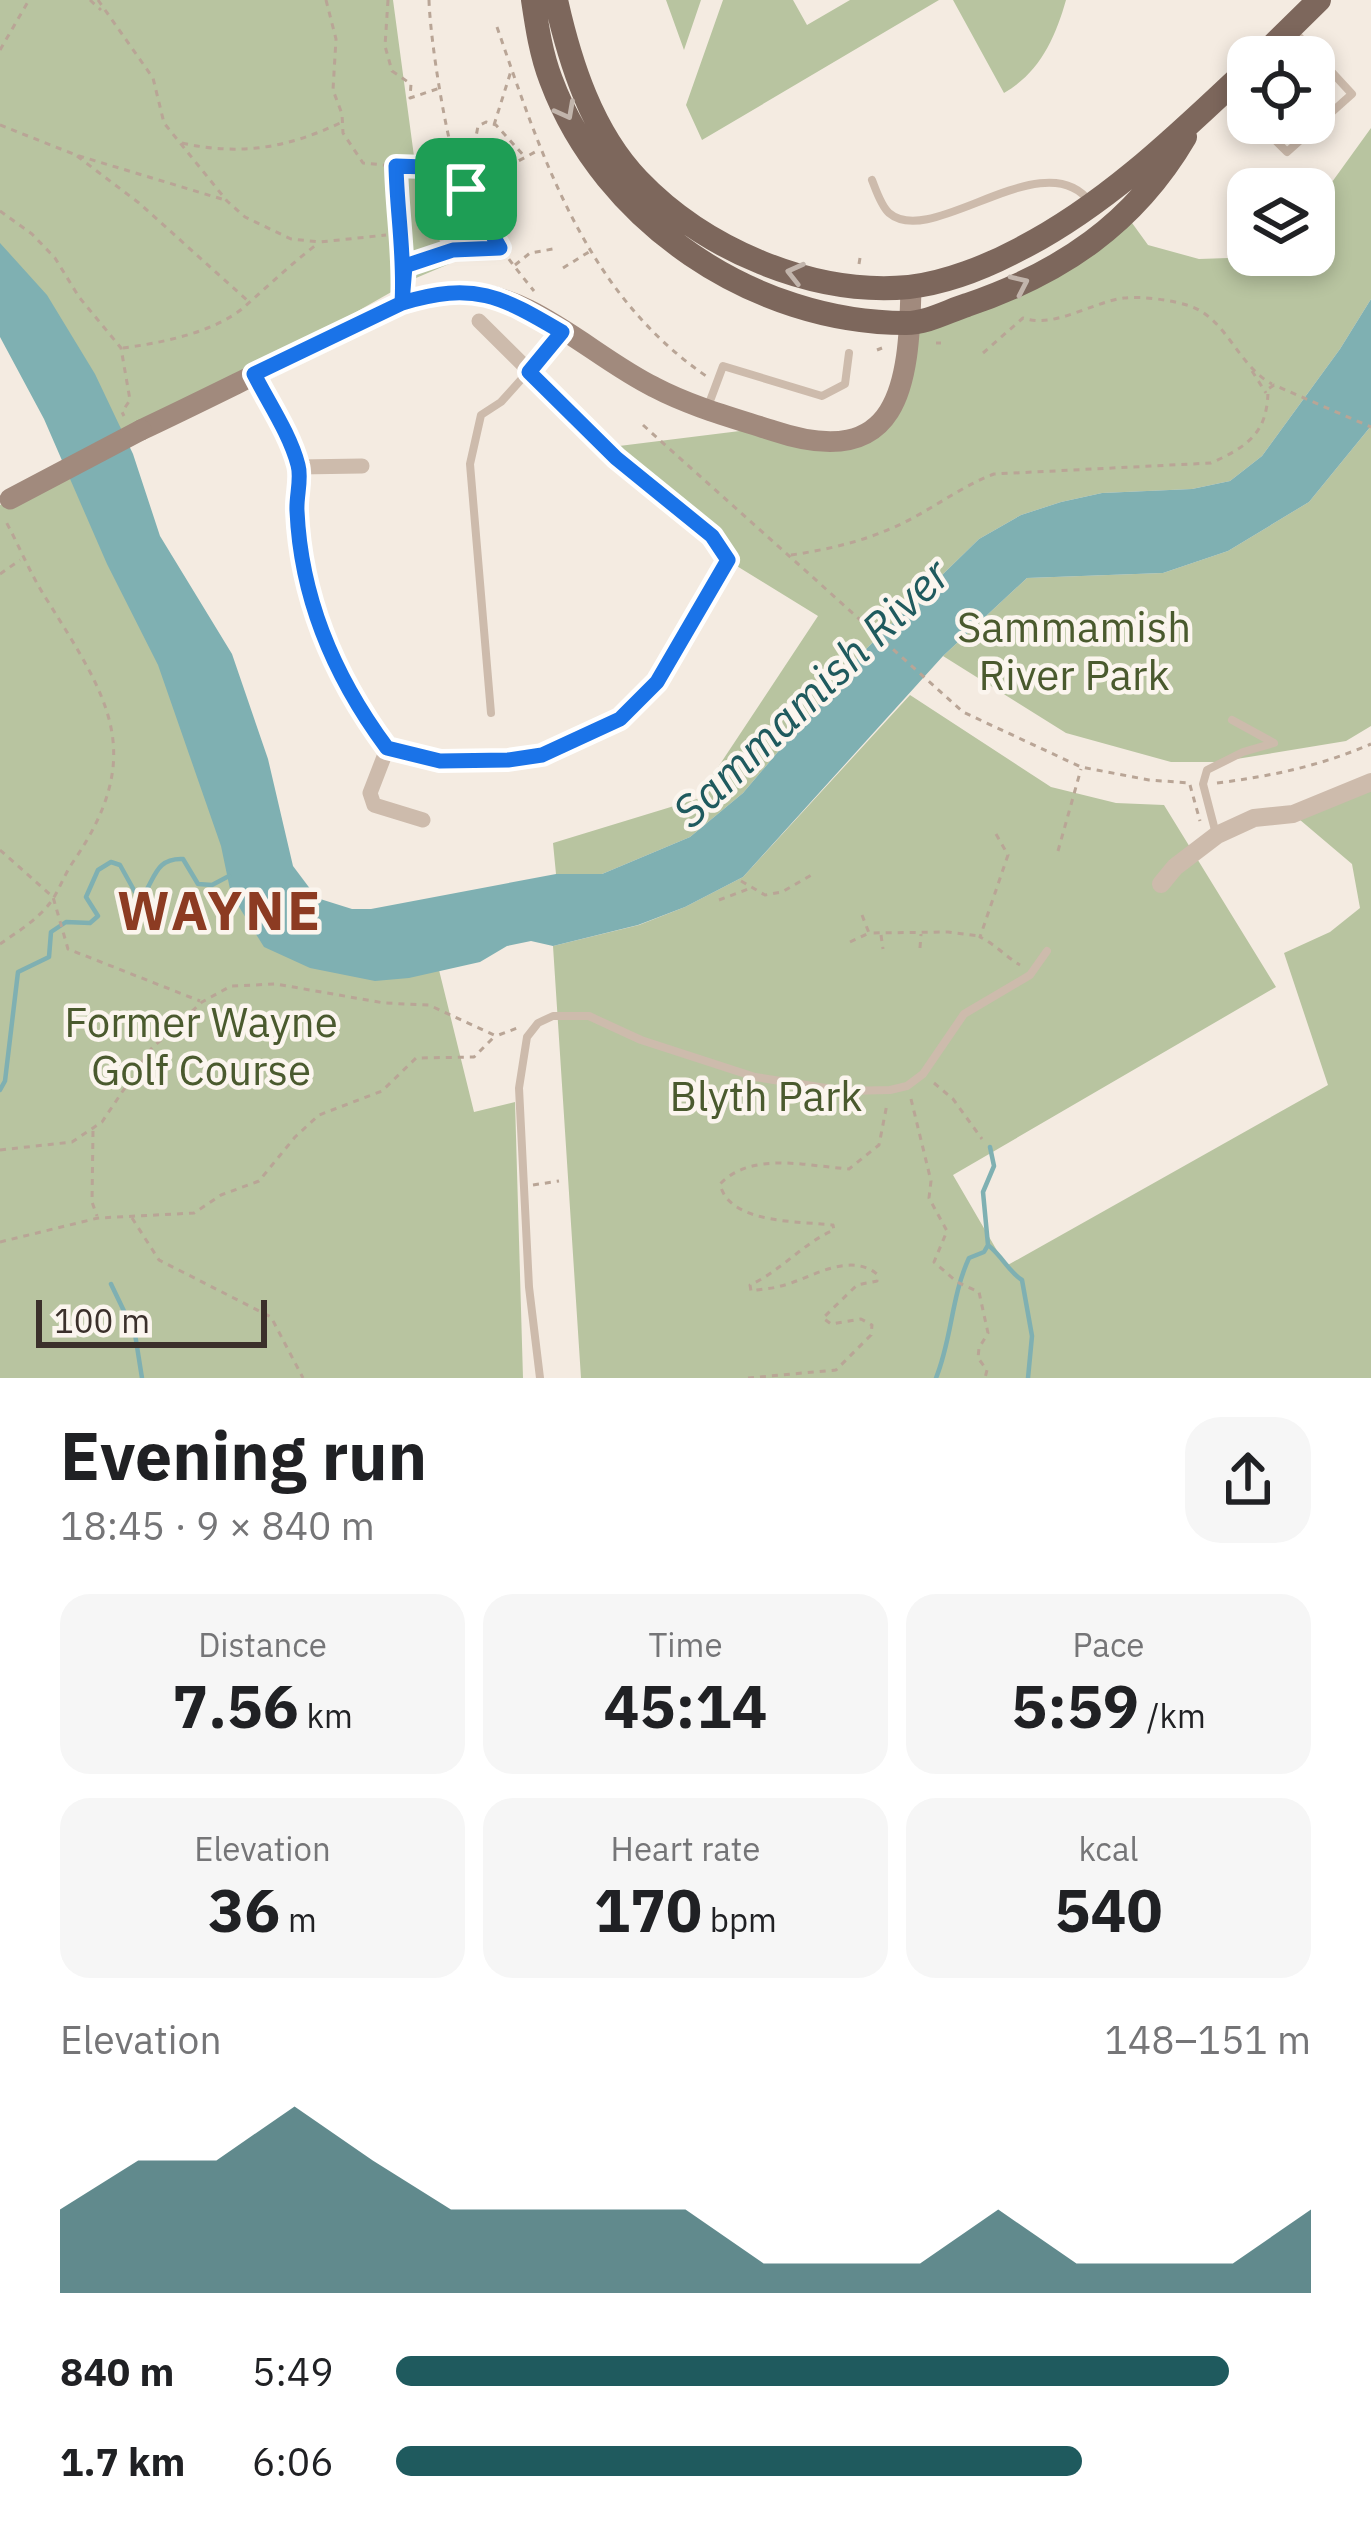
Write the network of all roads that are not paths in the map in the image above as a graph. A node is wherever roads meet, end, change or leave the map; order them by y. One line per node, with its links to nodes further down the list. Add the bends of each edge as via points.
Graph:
1 (533, 0): 19 (main road, one-way to 19, via 544,59 569,118 609,180 662,232 772,296)
2 (556, 0): 16 (main road, one-way to 2, via 777,269 697,229 637,178 598,122 568,54)
3 (1319, 0): 4 (main road)
4 (1291, 28): 5 (main road); 6 (lane)
5 (1283, 36)
6 (1298, 36)
7 (1335, 76): 9 (lane, via 1352,94)
8 (1227, 90): 10 (main road)
9 (1335, 109)
10 (1196, 120): 14 (main road); 19 (main road, one-way to 10, via 1013,288 1105,233 1155,187)
11 (424, 163): 15 (lane, via 453,250)
12 (396, 166): 15 (lane)
13 (872, 180): 14 (lane, via 887,212 901,219 1036,183 1064,181)
14 (1090, 203): 16 (main road, via 1019,250)
15 (405, 266): 17 (lane)
16 (911, 287): 19 (main road)
17 (402, 303): 20 (main road, via 476,293 507,299); 23 (main road)
18 (479, 321): 22 (street)
19 (910, 323): 24 (main road, via 909,358 891,410 873,430 844,443 806,442)
20 (562, 332): 22 (lane); 24 (main road)
21 (850, 353): 24 (lane, via 844,384 822,396 723,366)
22 (529, 372): 28 (lane, via 482,415 470,464); 30 (street, via 712,536 728,560 657,682 620,719 542,755 508,760 440,761)
23 (254, 374): 26 (street); 27 (main road, bridge)
24 (707, 410)
25 (362, 466): 26 (street)
26 (299, 467): 30 (street, via 297,511 327,650)
27 (4, 505)
28 (491, 712)
29 (1232, 720): 33 (lane, via 1274,742 1207,770 1203,784)
30 (387, 748): 32 (street, via 370,794 374,805)
31 (1371, 782): 33 (street)
32 (423, 820)
33 (1217, 836): 34 (street)
34 (1161, 884)
35 (1047, 950): 36 (lane, via 1034,970 964,1014 923,1074 890,1090 755,1077 589,1016 548,1017 527,1036 519,1088)
36 (540, 1378)

